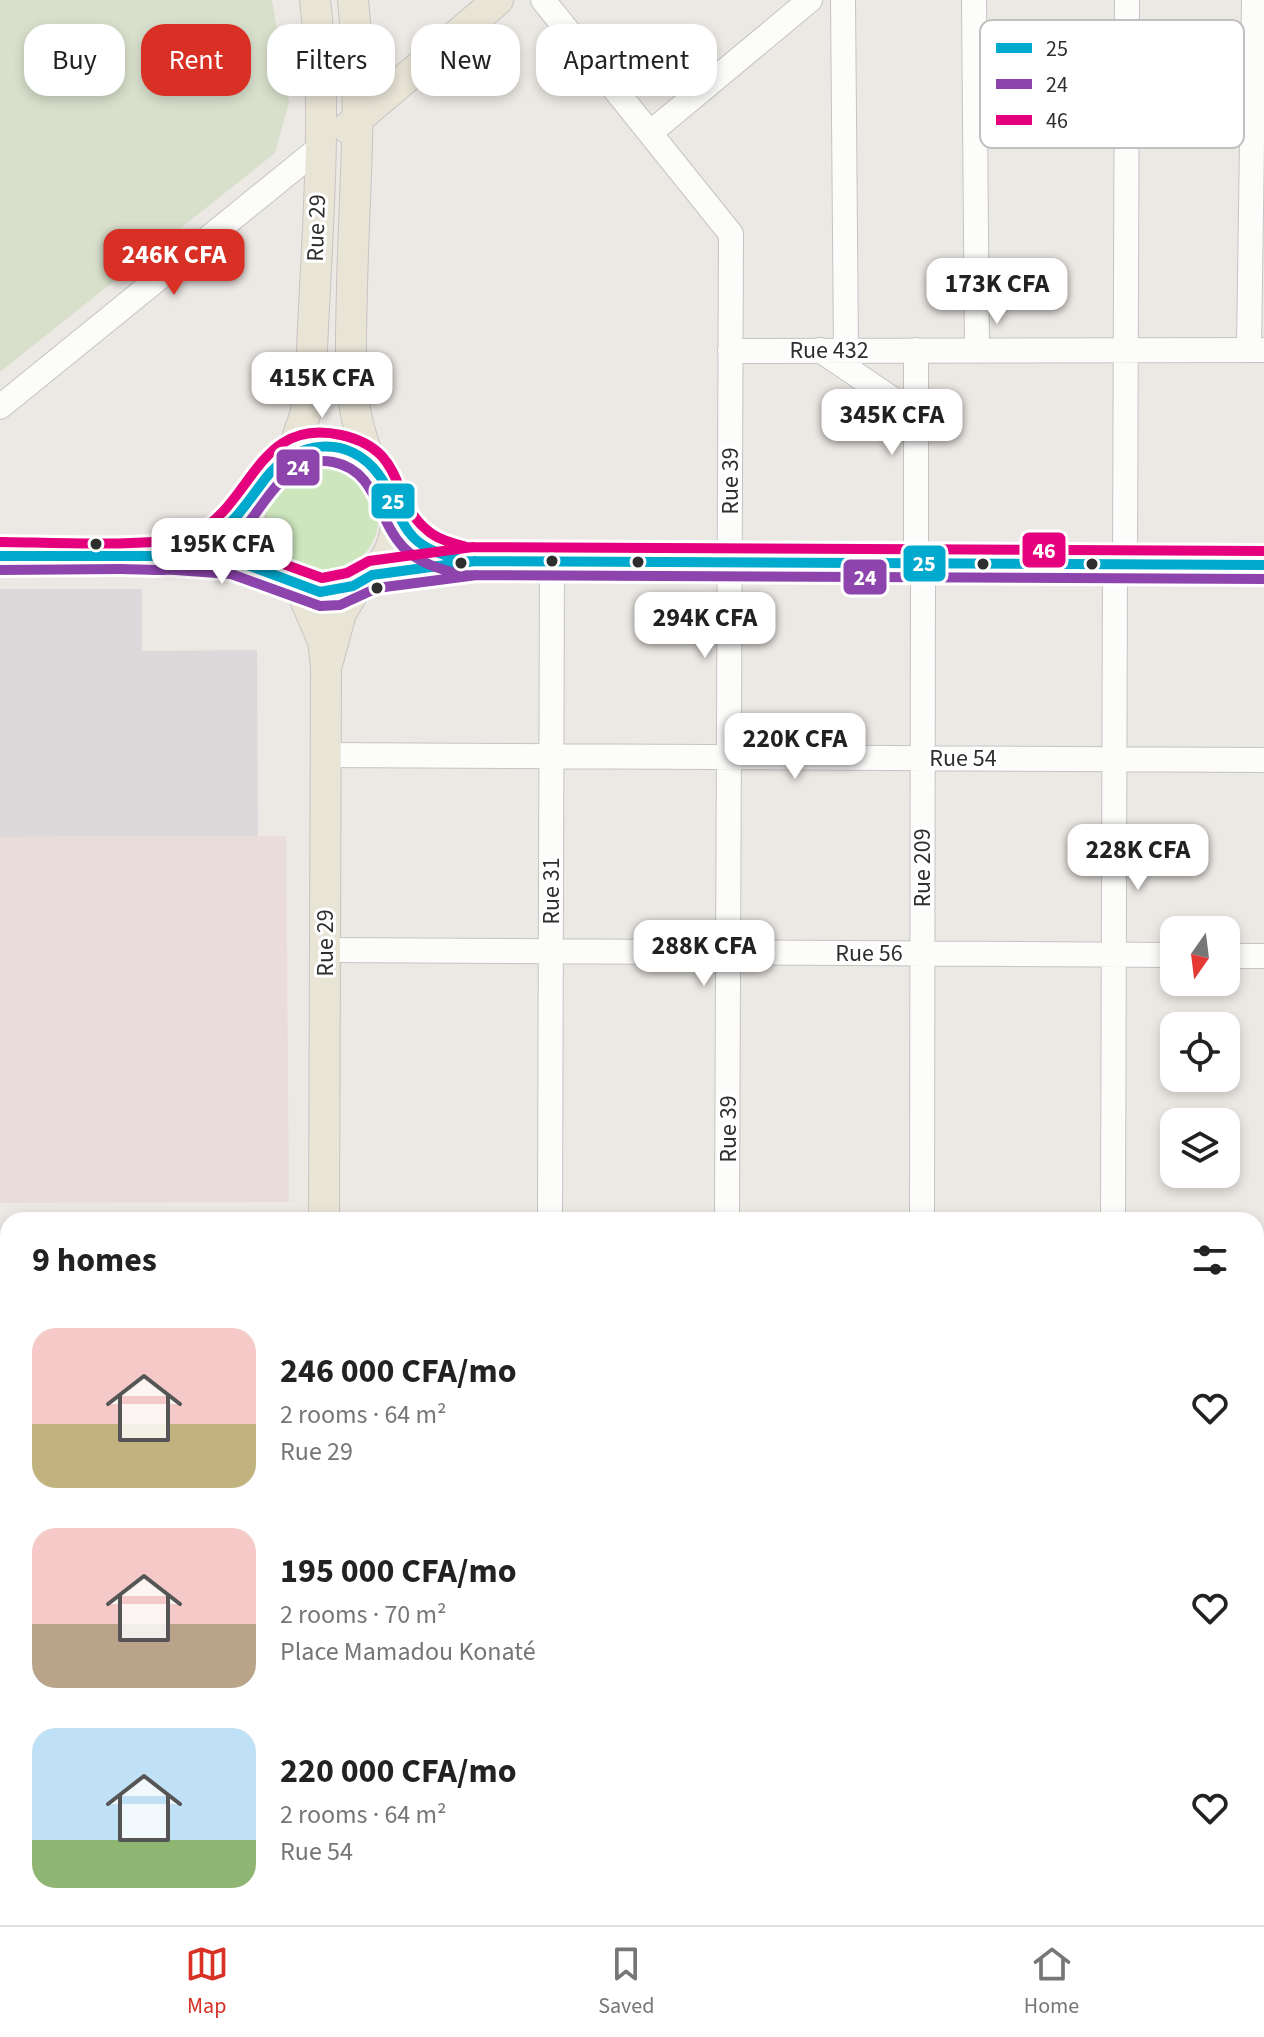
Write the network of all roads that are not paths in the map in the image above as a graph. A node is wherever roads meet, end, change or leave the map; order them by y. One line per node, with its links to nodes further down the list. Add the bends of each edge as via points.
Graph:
1 (315, 0): 14 (main road, Rue 29)
2 (353, 0): 12 (main road)
3 (473, 0): 12 (main road)
4 (498, 0): 12 (main road)
5 (543, 0): 13 (street, Rue 39)
6 (810, 0): 13 (street)
7 (843, 0): 17 (street)
8 (974, 0): 19 (street)
9 (1127, 0): 11 (street)
10 (1254, 0): 21 (street)
11 (1127, 20)
12 (356, 108): 14 (main road); 26 (main road, via 351,384 360,440)
13 (650, 133): 22 (street, Rue 39, via 731,234)
14 (318, 142): 23 (street); 25 (main road, Rue 29, via 311,376)
15 (1127, 148): 20 (street)
16 (820, 350): 17 (street, Rue 432); 22 (street, Rue 432); 24 (street)
17 (846, 350): 18 (street, Rue 432)
18 (916, 350): 19 (street, Rue 432); 24 (street, Rue 209)
19 (977, 350): 20 (street, Rue 432)
20 (1126, 350): 21 (street, Rue 432); 35 (street)
21 (1256, 350)
22 (730, 351): 33 (street, Rue 39)
23 (0, 407)
24 (916, 415): 34 (street, Rue 209)
25 (292, 453): 26 (main road, via 334,447); 28 (main road, via 265,473)
26 (373, 466): 27 (main road)
27 (394, 502): 31 (main road, via 413,537 437,553); 38 (main road, via 393,541)
28 (250, 504): 29 (main road, via 215,540); 37 (main road, via 249,530 257,554)
29 (182, 554): 30 (main road); 37 (main road, via 243,563)
30 (0, 556)
31 (464, 561): 32 (main road); 38 (main road)
32 (552, 561): 33 (main road); 42 (street, Rue 31)
33 (730, 562): 34 (main road); 43 (street, Rue 39)
34 (920, 563): 35 (main road); 44 (street, Rue 209)
35 (1120, 564): 36 (main road); 45 (street)
36 (1264, 565)
37 (272, 574): 39 (main road)
38 (365, 580): 39 (main road, via 330,593); 40 (main road, Rue 29, via 341,613)
39 (301, 590): 40 (main road, Rue 29, via 323,641)
40 (326, 666): 41 (main road, Rue 29)
41 (325, 755): 42 (street, Rue 54); 47 (main road, Rue 29)
42 (552, 756): 43 (street, Rue 54); 48 (street, Rue 31)
43 (729, 757): 44 (street, Rue 54); 49 (street, Rue 39)
44 (923, 758): 45 (street, Rue 54); 50 (street, Rue 209)
45 (1114, 759): 46 (street, Rue 54); 51 (street)
46 (1264, 760)
47 (325, 950): 48 (street, Rue 56); 55 (main road, Rue 29)
48 (551, 952): 49 (street, Rue 56); 56 (street, Rue 31)
49 (728, 953): 50 (street, Rue 56); 57 (street, Rue 39)
50 (922, 954): 51 (street, Rue 56); 58 (street, Rue 209)
51 (1114, 955): 52 (street, Rue 56); 59 (street)
52 (1160, 955)
53 (1240, 956): 54 (street)
54 (1264, 956)
55 (324, 1212)
56 (550, 1212)
57 (727, 1212)
58 (922, 1212)
59 (1113, 1212)

